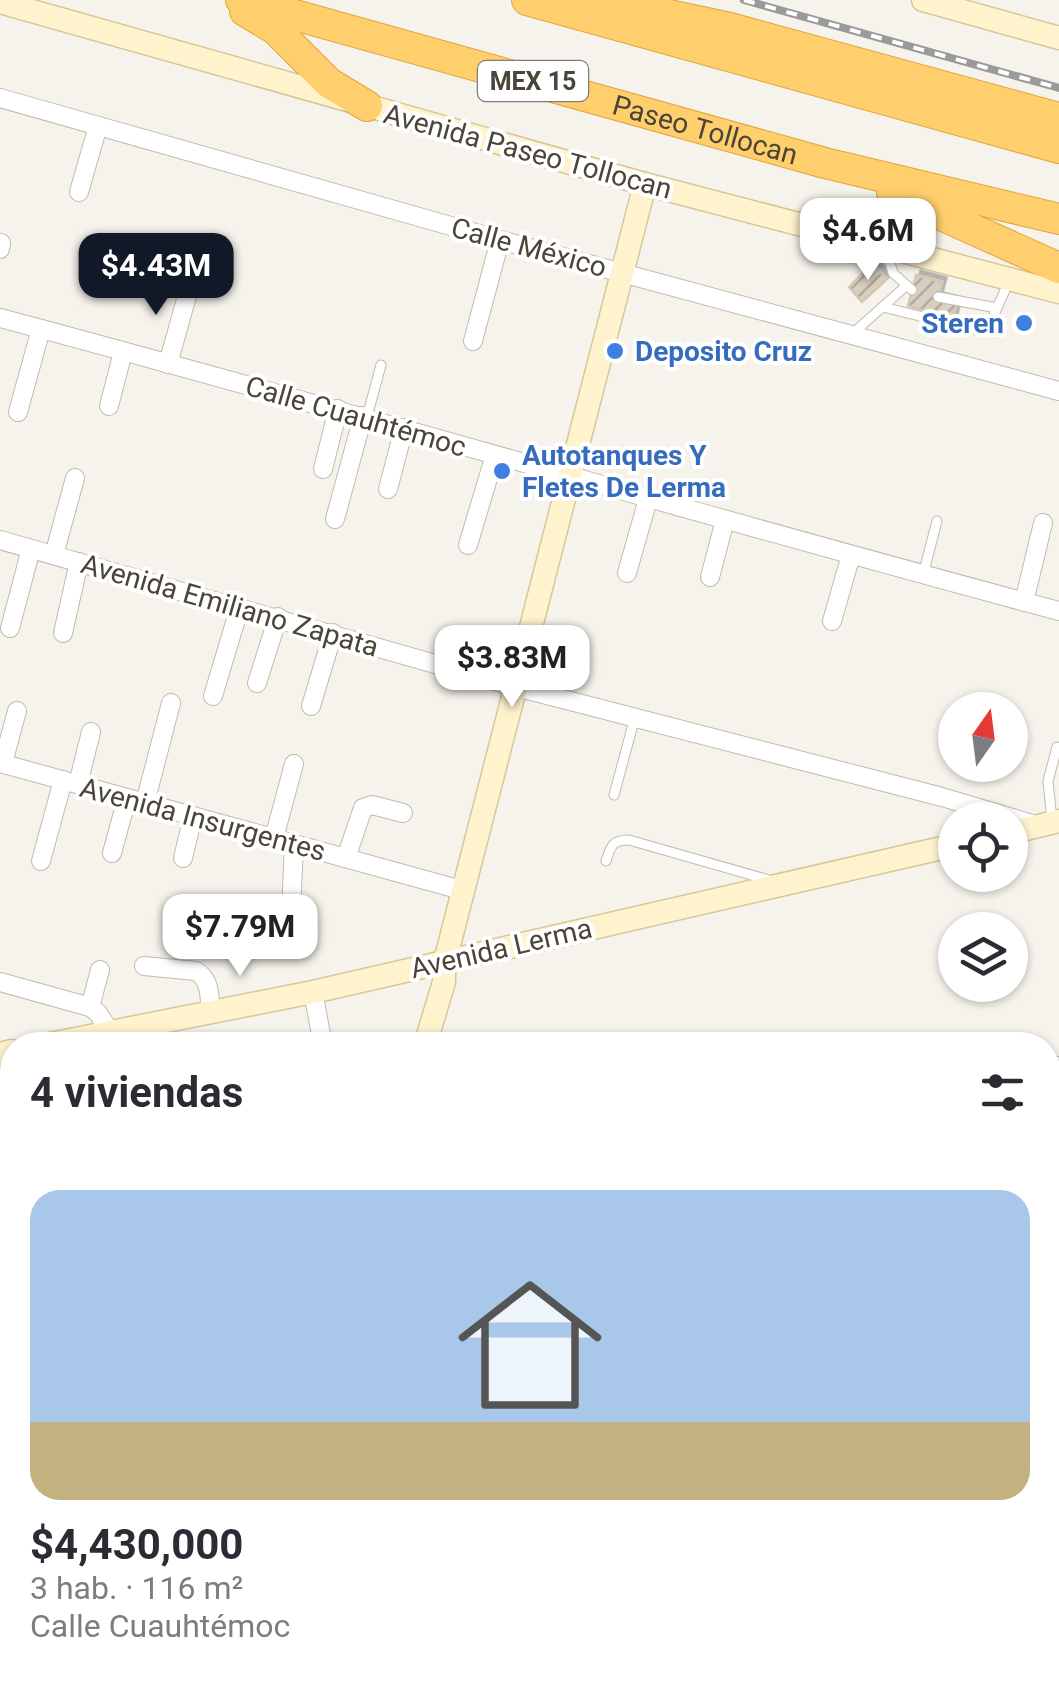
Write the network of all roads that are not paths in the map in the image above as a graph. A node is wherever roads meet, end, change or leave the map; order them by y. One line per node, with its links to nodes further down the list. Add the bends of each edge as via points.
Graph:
1 (225, 0): 10 (highway, via 275,29 314,72)
2 (241, 0): 14 (highway, Paseo Tollocan / MEX 15)
3 (527, 0): 13 (highway)
4 (599, 0): 11 (highway, via 730,28)
5 (922, 0): 7 (main road)
6 (0, 2): 10 (main road, Avenida Paseo Tollocan)
7 (982, 8): 8 (main road)
8 (1059, 38)
9 (0, 98): 12 (street, Calle México)
10 (367, 106): 15 (main road, Avenida Paseo Tollocan)
11 (1059, 118)
12 (98, 126): 16 (street); 18 (street, Calle México)
13 (1059, 148)
14 (825, 163): 17 (highway, Paseo Tollocan / MEX 15); 20 (highway)
15 (646, 184): 19 (main road, Avenida Paseo Tollocan); 21 (main road)
16 (79, 192)
17 (1059, 220)
18 (500, 240): 21 (street, Calle México); 31 (street)
19 (886, 246): 22 (main road, Avenida Paseo Tollocan); 26 (lane, via 888,266 909,288)
20 (1059, 268)
21 (622, 273): 30 (street, Calle México); 43 (main road)
22 (1010, 279): 23 (main road, Avenida Paseo Tollocan); 27 (lane)
23 (1059, 292)
24 (186, 296): 33 (street)
25 (938, 297): 27 (lane)
26 (883, 306): 27 (lane, via 980,331 990,326); 30 (lane)
27 (997, 308)
28 (0, 318): 29 (street, Calle Cuauhtémoc)
29 (41, 329): 32 (street, Calle Cuauhtémoc); 38 (street)
30 (850, 336): 35 (street, Calle México)
31 (473, 341)
32 (124, 352): 33 (street, Calle Cuauhtémoc); 36 (street)
33 (168, 364): 37 (street, Calle Cuauhtémoc)
34 (381, 365): 39 (lane)
35 (1059, 391)
36 (109, 406)
37 (338, 410): 39 (street, Calle Cuauhtémoc); 42 (street)
38 (18, 412)
39 (365, 417): 40 (street, Calle Cuauhtémoc); 47 (street)
40 (404, 428): 41 (street, Calle Cuauhtémoc); 45 (street)
41 (495, 455): 43 (street, Calle Cuauhtémoc); 52 (street)
42 (323, 469)
43 (569, 476): 46 (street, Calle Cuauhtémoc); 69 (main road)
44 (75, 478): 54 (street)
45 (388, 489)
46 (648, 499): 48 (street, Calle Cuauhtémoc); 57 (street)
47 (335, 519)
48 (724, 520): 55 (street, Calle Cuauhtémoc); 59 (street)
49 (937, 521): 58 (lane)
50 (1043, 522): 60 (street)
51 (0, 540): 53 (street, Avenida Emiliano Zapata)
52 (468, 545)
53 (31, 549): 54 (street, Avenida Emiliano Zapata); 65 (street)
54 (54, 555): 56 (street, Avenida Emiliano Zapata)
55 (851, 555): 58 (street, Calle Cuauhtémoc); 64 (street)
56 (79, 562): 61 (street, Avenida Emiliano Zapata); 66 (street)
57 (627, 574)
58 (924, 575): 60 (street, Calle Cuauhtémoc)
59 (710, 577)
60 (1024, 602): 62 (street, Calle Cuauhtémoc)
61 (240, 606): 63 (street, Avenida Emiliano Zapata); 70 (street)
62 (1059, 611)
63 (278, 617): 67 (street, Avenida Emiliano Zapata); 68 (street)
64 (832, 621)
65 (10, 628)
66 (62, 632)
67 (333, 633): 69 (street, Avenida Emiliano Zapata); 72 (street)
68 (257, 683)
69 (516, 687): 74 (street, Avenida Emiliano Zapata); 94 (main road)
70 (213, 696)
71 (171, 703): 81 (street)
72 (312, 706)
73 (17, 711): 77 (street)
74 (635, 717): 80 (lane); 84 (street, Avenida Emiliano Zapata)
75 (91, 732): 79 (street)
76 (1057, 747): 84 (lane, via 1048,780)
77 (2, 763): 79 (street, Avenida Insurgentes)
78 (294, 764): 85 (street)
79 (70, 782): 81 (street, Avenida Insurgentes); 91 (street)
80 (614, 795)
81 (136, 800): 83 (street, Avenida Insurgentes); 88 (street)
82 (403, 813): 90 (street, via 366,806)
83 (193, 816): 85 (street, Avenida Insurgentes); 89 (street)
84 (1050, 824)
85 (274, 838): 86 (street, Avenida Insurgentes)
86 (294, 844): 90 (street, Avenida Insurgentes); 95 (street)
87 (938, 849): 93 (main road, Avenida Lerma)
88 (112, 853)
89 (183, 858)
90 (346, 858): 94 (street, Avenida Insurgentes)
91 (41, 860)
92 (606, 861): 93 (lane, via 611,844 630,840)
93 (782, 884): 97 (main road, Avenida Lerma)
94 (465, 891): 97 (main road)
95 (290, 935)
96 (144, 966): 102 (street, via 203,975)
97 (445, 969): 100 (main road, Avenida Lerma); 106 (main road)
98 (100, 970): 101 (street)
99 (0, 982): 101 (street)
100 (314, 999): 102 (main road, Avenida Lerma); 105 (street)
101 (90, 1007): 103 (street)
102 (211, 1012): 104 (main road, Avenida Lerma)
103 (110, 1032)
104 (161, 1032)
105 (320, 1032)
106 (428, 1032)

